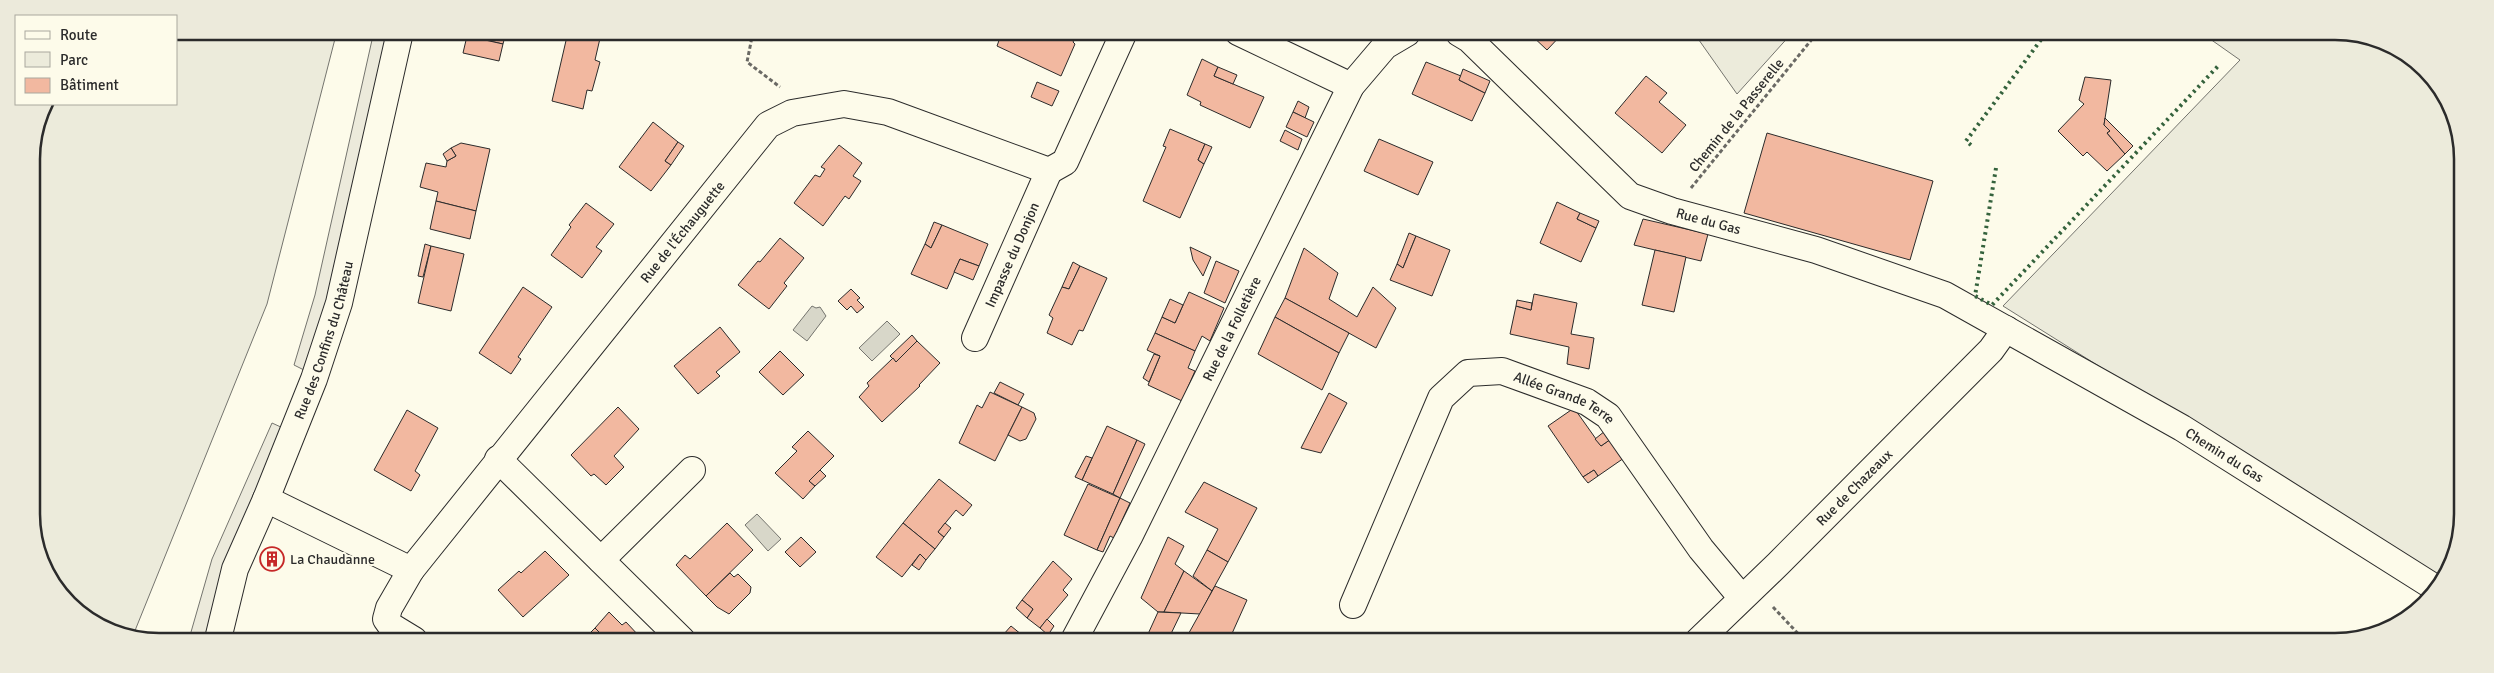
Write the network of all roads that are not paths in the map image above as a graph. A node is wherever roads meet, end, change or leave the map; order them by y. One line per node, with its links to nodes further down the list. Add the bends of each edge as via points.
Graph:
1 (398, 40): 12 (street, Rue des Confins du Château, via 339,303 314,379)
2 (1120, 40): 7 (street, via 1065,162)
3 (1255, 40): 6 (street)
4 (1395, 40): 6 (street, Rue de la Folletière, via 1385,46)
5 (1470, 40): 8 (street, Rue du Gas, via 1630,196 1672,212 1816,250 1878,271 1945,295)
6 (1351, 86): 21 (street, Rue de la Folletière, via 1134,528)
7 (1049, 171): 9 (street, Impasse du Donjon); 10 (street, Rue de l'Échauguette, via 888,112 844,104 792,113 768,125)
8 (2006, 329): 15 (street, Chemin du Gas, via 2182,428); 16 (street, Rue de Chazeaux, via 1991,350 1778,564)
9 (975, 338)
10 (498, 459): 13 (street); 14 (street, Rue de l'Échauguette)
11 (692, 470): 13 (street)
12 (266, 500): 14 (street); 18 (street, Rue des Confins du Château, via 236,569)
13 (601, 560): 20 (street)
14 (410, 570): 19 (street, Rue de l'Échauguette, via 386,619)
15 (2431, 584)
16 (1741, 597): 17 (street, Allée Grande Terre, via 1701,549 1608,416 1587,402 1502,371 1468,373 1442,398); 22 (street, Rue de Chazeaux)
17 (1353, 605)
18 (220, 633)
19 (402, 633)
20 (675, 633)
21 (1078, 633)
22 (1706, 633)

